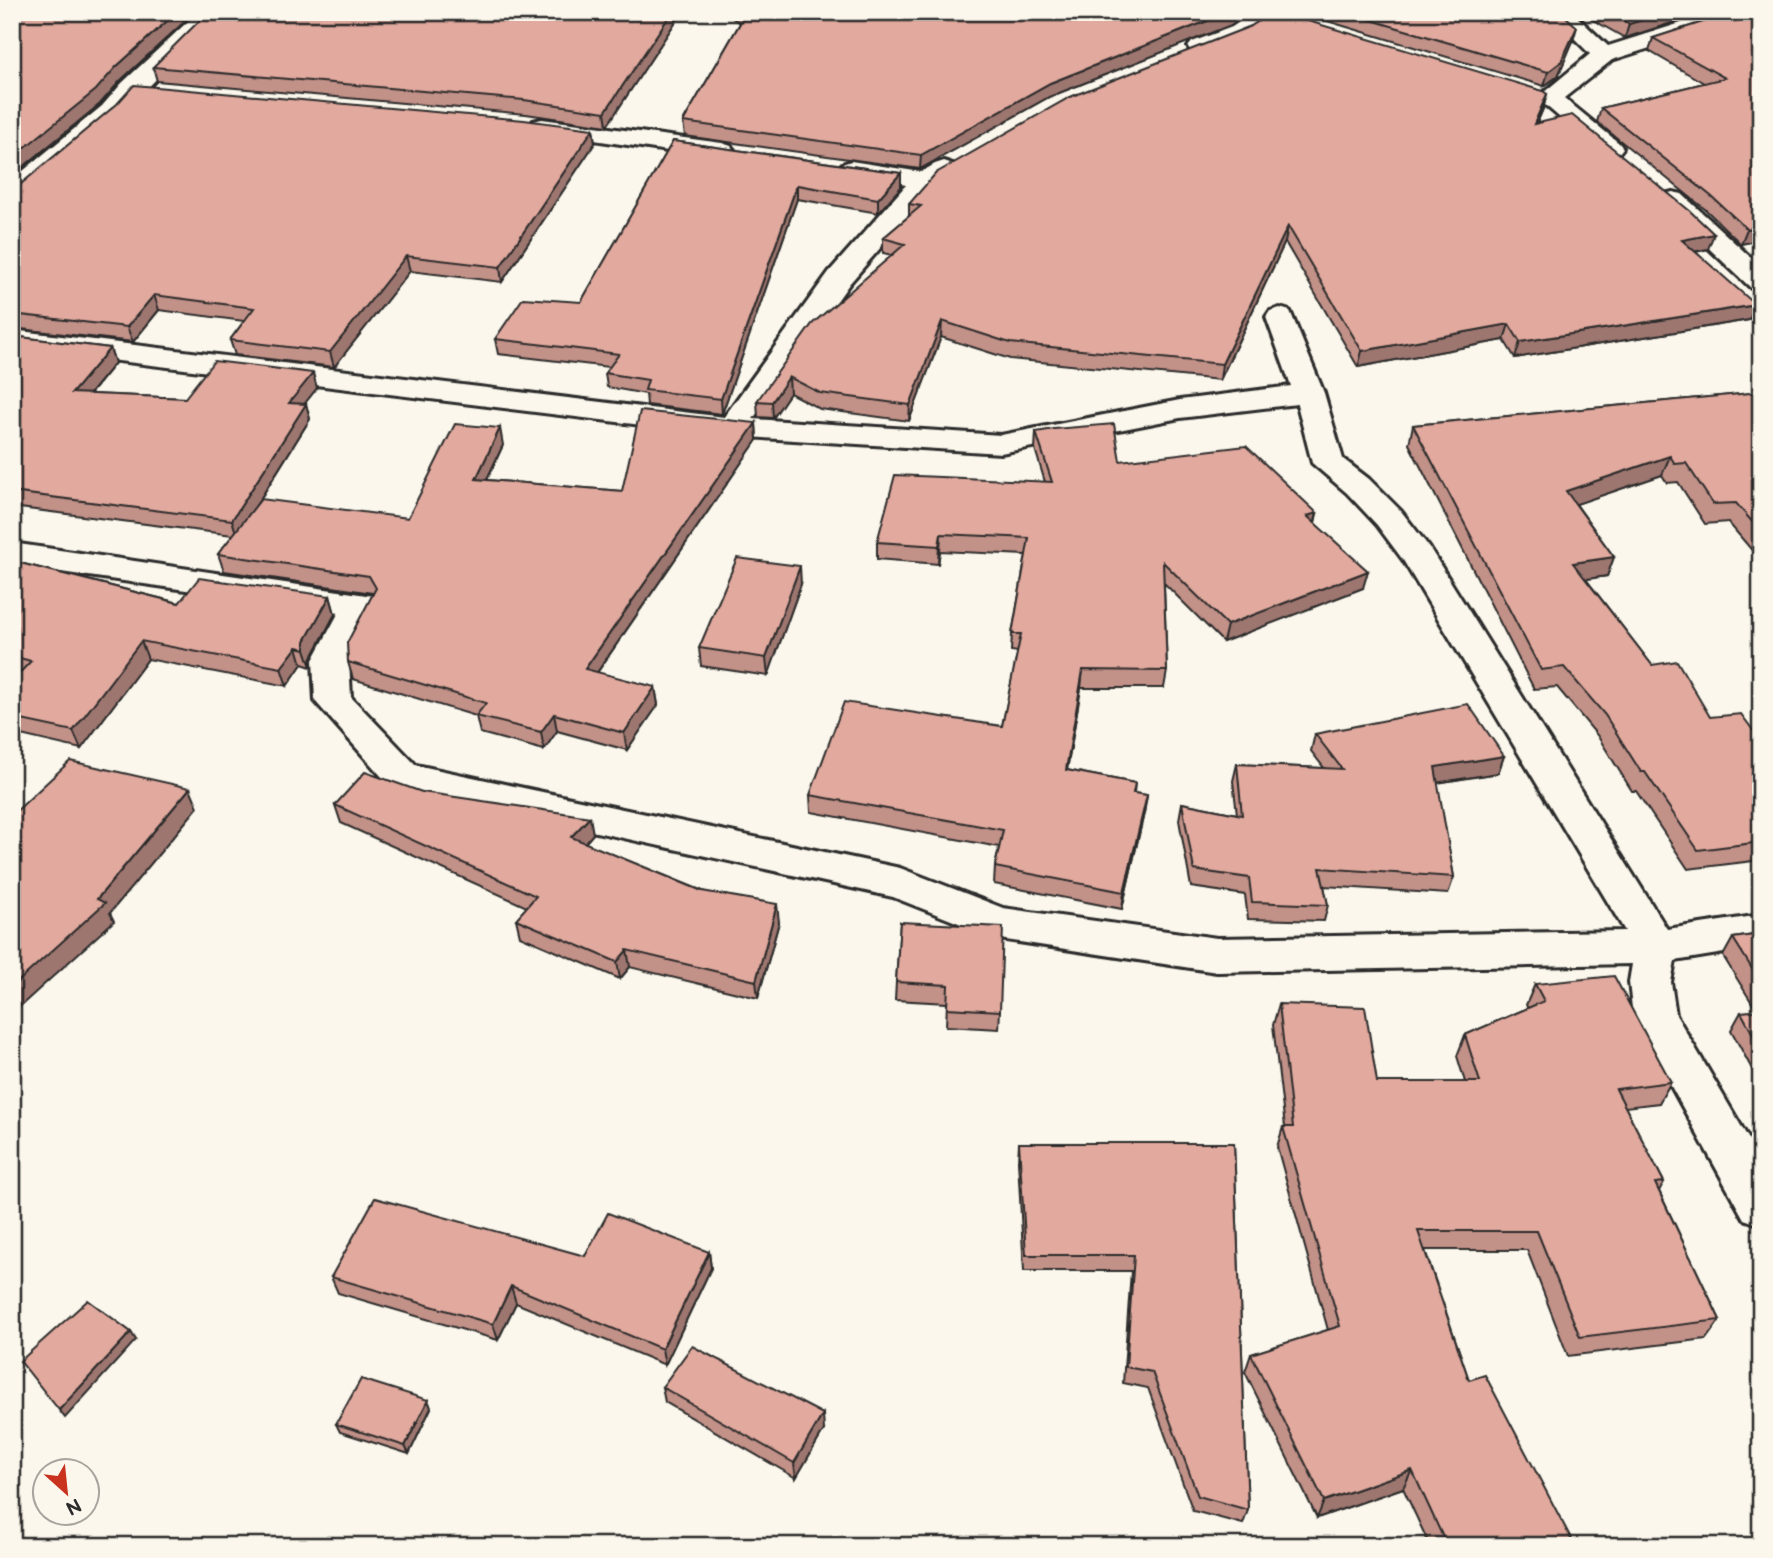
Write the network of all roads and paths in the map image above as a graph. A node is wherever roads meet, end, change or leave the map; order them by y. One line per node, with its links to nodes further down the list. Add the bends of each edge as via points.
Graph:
1 (211, 12): 7 (street)
2 (1559, 12): 5 (street)
3 (1740, 12): 5 (street)
4 (1273, 16): 6 (street)
5 (1604, 55): 10 (street)
6 (1173, 58)
7 (131, 88): 8 (street); 18 (street, via 111,111)
8 (158, 90)
9 (1523, 90): 10 (street)
10 (1549, 99): 15 (street)
11 (512, 123): 12 (street)
12 (746, 155)
13 (970, 155): 16 (street)
14 (828, 166): 16 (street)
15 (1633, 167)
16 (925, 180): 23 (street, via 839,278)
17 (1654, 184): 19 (street)
18 (12, 194)
19 (1761, 282)
20 (1280, 317): 22 (street)
21 (12, 339): 23 (street)
22 (1309, 393): 23 (street, via 1180,409 1001,444); 26 (street, via 1328,463 1389,517 1416,555)
23 (732, 427)
24 (12, 554): 26 (street, via 361,604 331,660 332,701 404,776 900,883 999,923 1217,954)
25 (1761, 931): 26 (street)
26 (1656, 947): 27 (street, via 1650,982 1655,1017)
27 (1761, 1204)

